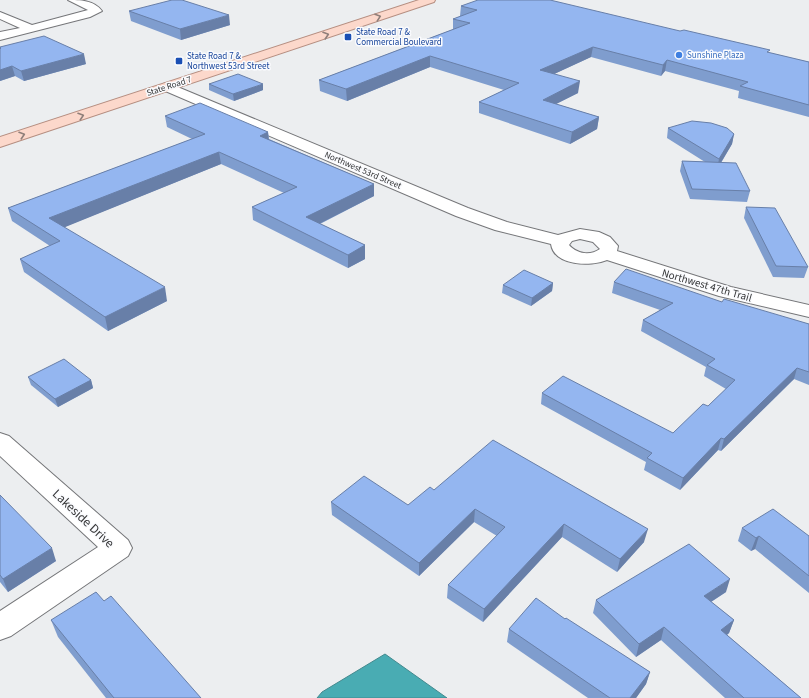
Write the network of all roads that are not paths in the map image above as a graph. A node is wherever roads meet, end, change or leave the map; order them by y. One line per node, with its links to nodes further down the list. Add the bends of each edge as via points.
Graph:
1 (73, 0): 7 (street, via 96,11)
2 (396, 0): 5 (main road, State Road 7)
3 (430, 0): 6 (main road, State Road 7, one-way to 3)
4 (0, 14): 7 (street)
5 (354, 14): 6 (main road, via 359,20); 9 (main road, State Road 7)
6 (351, 26): 11 (main road, State Road 7, one-way to 6)
7 (30, 28): 8 (street)
8 (0, 36)
9 (182, 70): 10 (main road, State Road 7); 11 (main road, via 170,78 166,83)
10 (152, 80): 12 (main road, via 144,91); 13 (main road, State Road 7)
11 (168, 87): 12 (main road, State Road 7); 15 (street, Northwest 53rd Street, via 462,212 501,226 562,241 580,234 597,237 609,246)
12 (129, 100): 14 (main road, State Road 7, one-way to 12)
13 (0, 129)
14 (0, 142)
15 (606, 254): 16 (street, Northwest 47th Trail, via 726,292)
16 (809, 311)
17 (0, 442): 18 (street, Lakeside Drive, via 118,548)
18 (0, 627)

